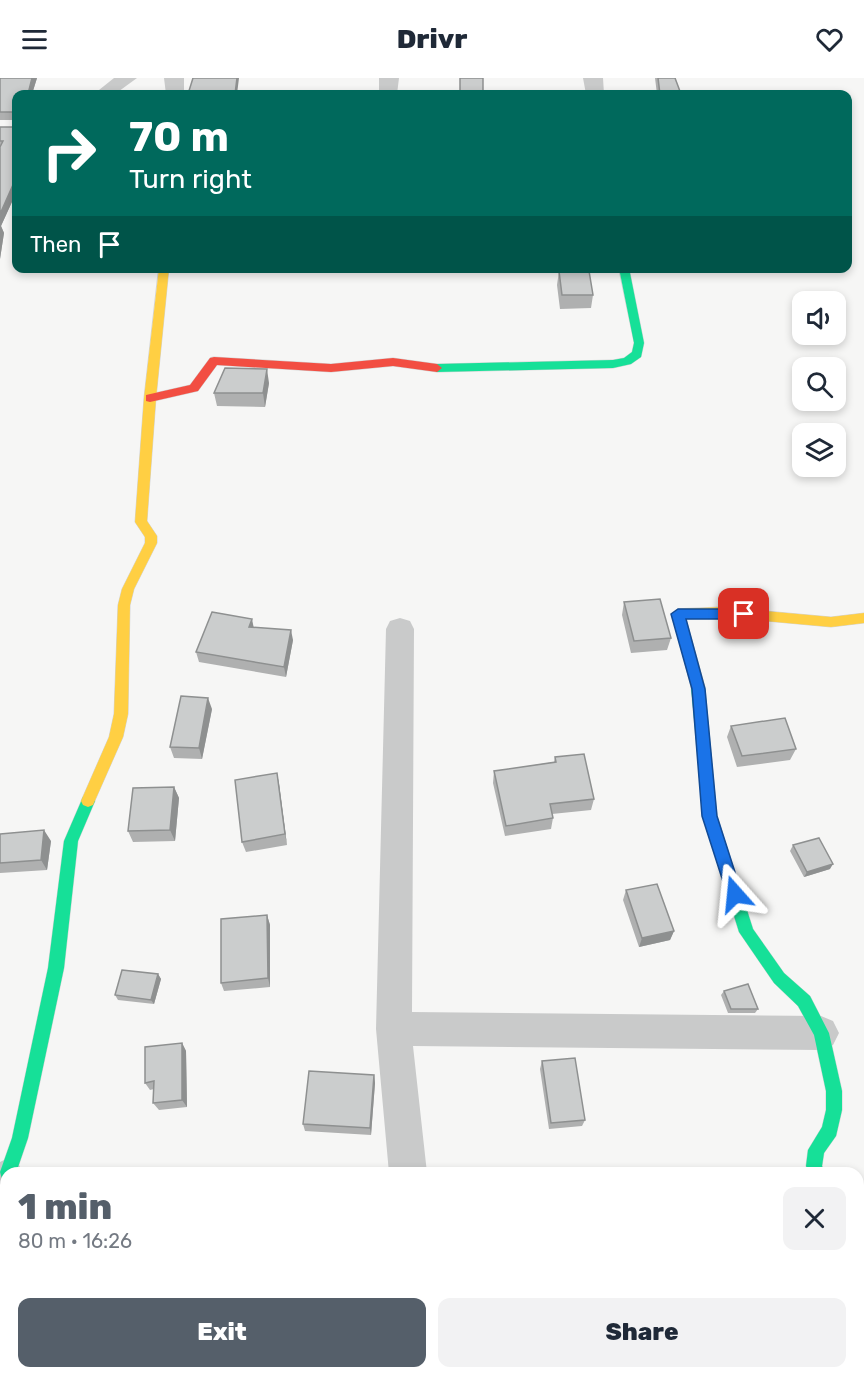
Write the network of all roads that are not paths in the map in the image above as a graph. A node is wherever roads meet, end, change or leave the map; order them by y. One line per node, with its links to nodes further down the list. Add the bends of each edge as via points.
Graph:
1 (127, 78): 2 (street)
2 (109, 90)
3 (163, 273): 5 (street)
4 (625, 273): 5 (street, via 639,343 637,354 627,361 450,368 393,362 331,368 214,361 194,388)
5 (150, 398): 10 (street, via 141,522 151,536 151,543 124,605 121,714 116,738 71,841 56,968 20,1138)
6 (864, 618): 9 (street, via 831,621 722,612 678,614 699,689 710,816 747,932 779,978 804,1001)
7 (400, 629): 8 (street)
8 (394, 1029): 9 (street); 11 (street)
9 (821, 1033): 12 (street, via 834,1091 834,1110 830,1130 816,1150)
10 (10, 1167)
11 (407, 1167)
12 (814, 1167)

